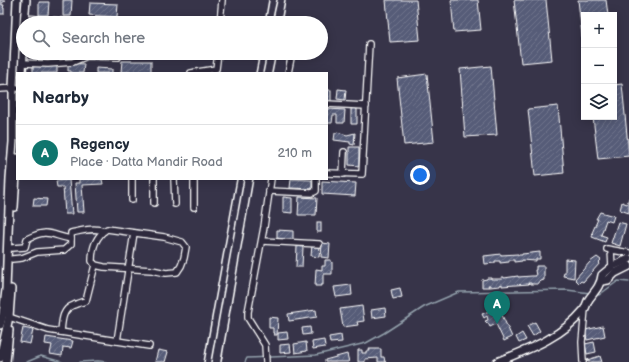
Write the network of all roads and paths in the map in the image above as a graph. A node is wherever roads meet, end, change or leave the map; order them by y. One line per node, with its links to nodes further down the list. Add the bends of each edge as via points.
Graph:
1 (17, 0): 4 (main road)
2 (26, 0): 5 (main road)
3 (222, 0): 6 (street)
4 (17, 16)
5 (24, 16)
6 (221, 16)
7 (16, 44): 17 (main road)
8 (370, 44): 20 (street)
9 (78, 60): 12 (street, via 48,64)
10 (217, 60): 13 (street)
11 (291, 60): 16 (street)
12 (23, 63): 14 (main road)
13 (216, 71): 15 (street)
14 (22, 72)
15 (205, 72)
16 (288, 72)
17 (15, 88): 18 (street); 23 (main road)
18 (0, 89)
19 (328, 104): 20 (street)
20 (366, 106): 25 (street, via 362,174)
21 (344, 152): 25 (street)
22 (16, 163): 23 (main road)
23 (14, 173): 42 (main road); 45 (main road)
24 (328, 173): 25 (street)
25 (343, 174)
26 (132, 180): 33 (street)
27 (154, 180): 34 (street)
28 (174, 180): 35 (street)
29 (194, 180): 36 (street)
30 (271, 180): 32 (street)
31 (316, 180): 32 (street, via 316,191 312,193)
32 (269, 191): 40 (street)
33 (132, 200)
34 (154, 203)
35 (175, 204)
36 (194, 207)
37 (104, 231): 38 (street, via 107,229); 39 (street, via 87,230 71,233); 46 (street, via 100,233 92,250 92,261)
38 (134, 233): 49 (street); 49 (street, via 164,237 182,242 186,247 183,262 177,272)
39 (71, 239): 42 (street, via 38,233 26,239 25,247); 45 (street, via 71,244 64,250 37,252)
40 (262, 241): 41 (street); 61 (street, via 248,318 265,345)
41 (319, 244)
42 (12, 248): 45 (main road)
43 (629, 253): 48 (street, via 609,249)
44 (629, 259): 48 (main road)
45 (8, 262): 50 (main road)
46 (95, 265): 49 (street); 56 (street, via 86,301 66,309)
47 (629, 266): 51 (main road)
48 (612, 267): 51 (main road)
49 (128, 269): 57 (street)
50 (6, 274): 52 (main road); 54 (main road)
51 (604, 279): 53 (main road, via 588,300)
52 (3, 291): 55 (main road, via 3,314)
53 (585, 309): 62 (main road, via 549,340); 63 (street)
54 (9, 317): 56 (street); 59 (main road); 60 (main road)
55 (0, 325)
56 (61, 332): 57 (street)
57 (116, 341): 58 (street)
58 (149, 346)
59 (0, 358)
60 (6, 362)
61 (266, 362)
62 (497, 362)
63 (583, 362)

